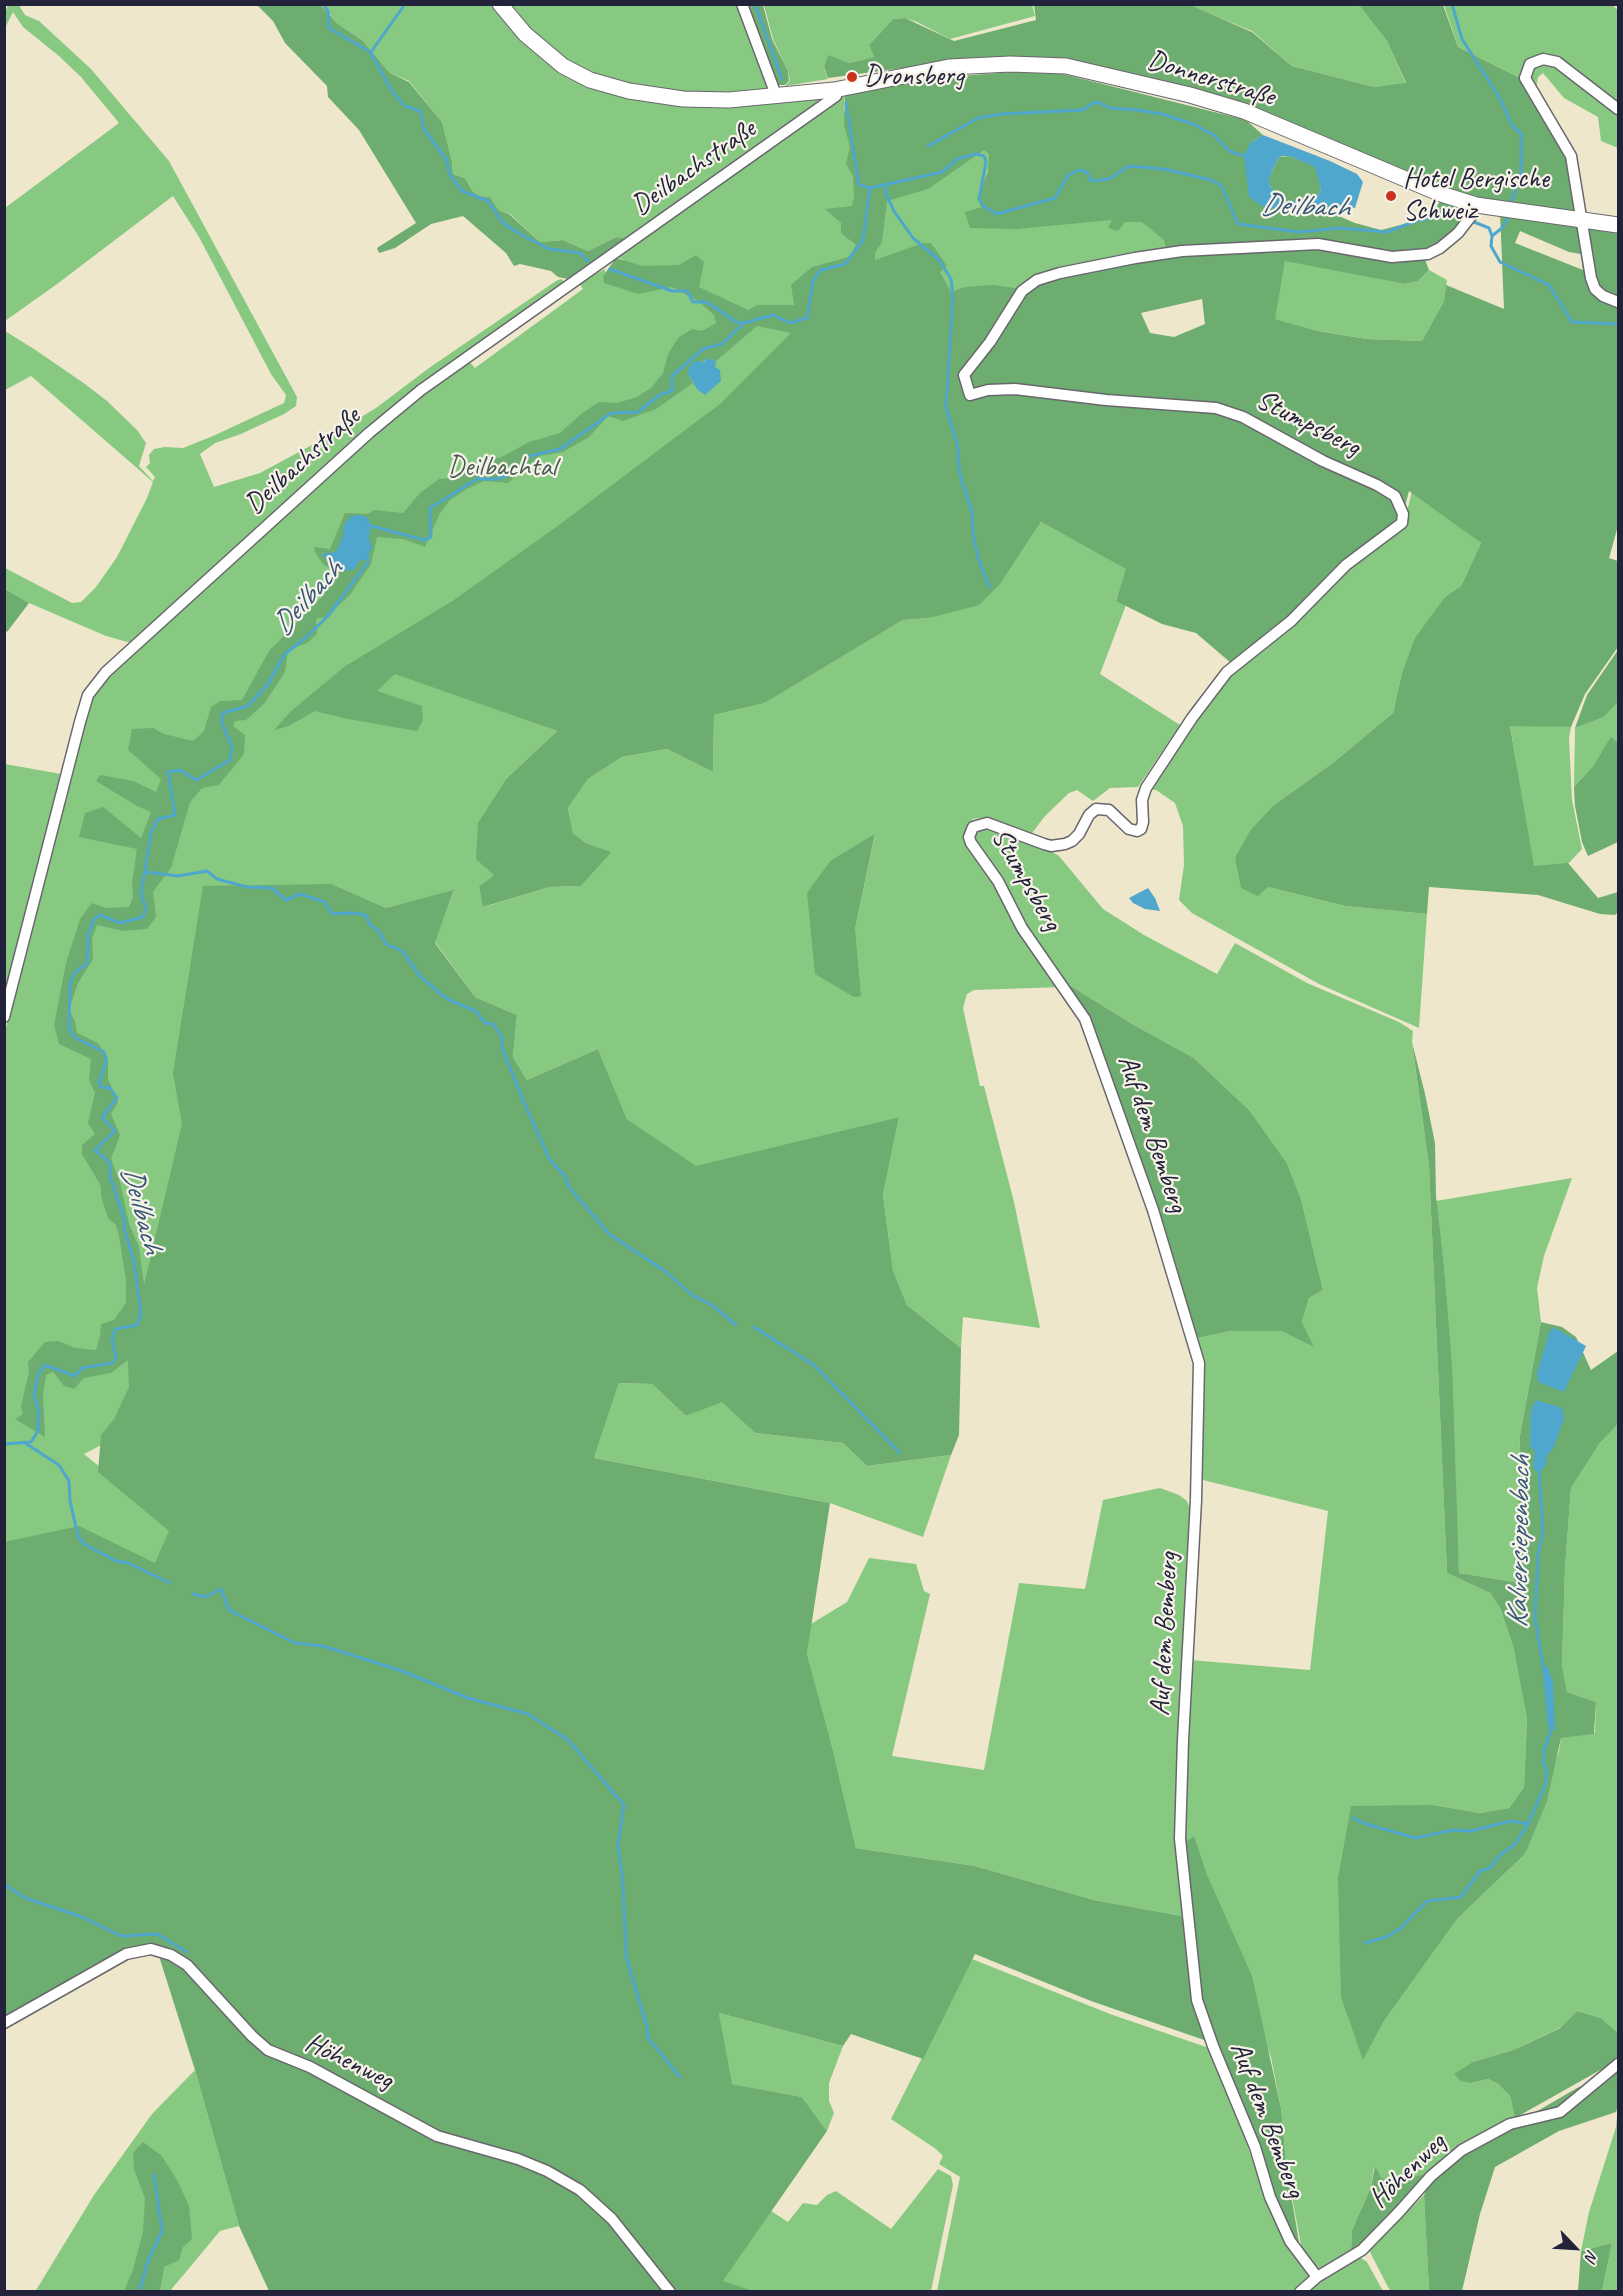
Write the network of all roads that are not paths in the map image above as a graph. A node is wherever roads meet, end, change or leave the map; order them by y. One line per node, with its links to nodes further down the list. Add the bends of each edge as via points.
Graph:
1 (500, 4): 4 (main road, Donnerstraße, via 549,56 596,82 656,96 705,100)
2 (742, 4): 4 (street)
3 (834, 90): 4 (main road, Donnerstraße); 6 (main road, Donnerstraße, via 949,67 1066,66 1244,111); 11 (street, Deilbachstraße, via 836,96 421,390 106,672 88,695 80,722)
4 (776, 94)
5 (1618, 109): 7 (street, via 1557,62 1543,59 1530,64 1525,78 1571,156)
6 (1474, 210): 7 (main road, Donnerstraße); 10 (street, Stumpsberg, via 1458,233 1428,254 1392,257 1318,244 1250,246 1135,258 1037,280 1022,291 964,375 970,394 1015,389 1216,408 1243,417 1323,462 1377,485 1395,496 1403,514 1402,523 1346,565 1291,621 1227,672 1146,788 1141,829 1129,829 1109,810 1096,809 1072,841 1058,845 1044,844 987,823 973,827 971,843 998,881 1022,928)
7 (1581, 219): 8 (main road, Donnerstraße); 9 (street, via 1595,290)
8 (1618, 225)
9 (1618, 302)
10 (1066, 989): 14 (street, Auf dem Bemberg, via 1085,1019 1104,1069 1153,1210 1199,1363 1180,1839 1197,2000 1255,2147 1270,2197 1290,2241)
11 (4, 1017)
12 (4, 2023): 15 (street, Höhenweg, via 126,1954 151,1949 171,1955 187,1965 268,2050 310,2067 437,2136 518,2159 580,2190 612,2219)
13 (1618, 2064): 14 (street, Höhenweg, via 1560,2112 1510,2124 1462,2150 1431,2176 1362,2250)
14 (1317, 2277): 16 (street, Höhenweg)
15 (670, 2292)
16 (1299, 2292)

